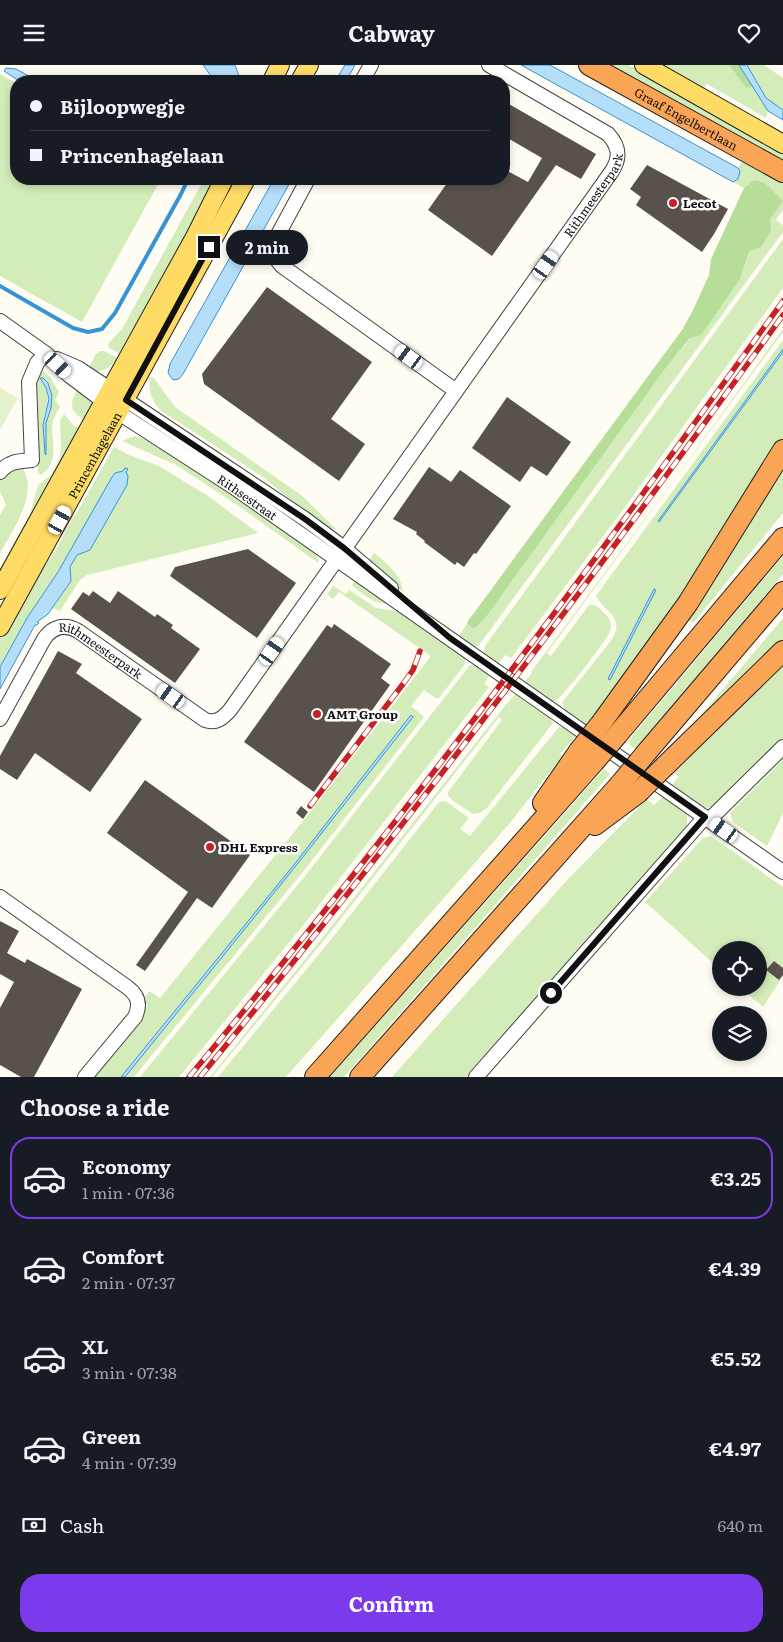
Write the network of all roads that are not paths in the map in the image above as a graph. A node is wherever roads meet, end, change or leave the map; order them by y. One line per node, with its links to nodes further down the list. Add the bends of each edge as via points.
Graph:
1 (488, 65): 4 (street, Rithmeesterpark)
2 (589, 65): 7 (highway, Graaf Engelbertlaan)
3 (644, 65): 6 (main road, Graaf Engelbertlaan)
4 (505, 75)
5 (510, 78): 13 (street, Rithmeesterpark, via 608,134 616,144 618,156 612,171)
6 (783, 144)
7 (783, 172)
8 (221, 185): 14 (main road, Princenhagelaan)
9 (243, 185): 15 (main road, Princenhagelaan)
10 (305, 185): 13 (street, via 274,242 276,259)
11 (0, 321): 12 (street, Rithsestraat)
12 (45, 353): 14 (street, Rithsestraat, via 78,368); 17 (street, via 29,382 32,460 15,461)
13 (456, 391): 19 (street, Rithmeesterpark)
14 (108, 396): 15 (street, Rithsestraat); 20 (main road, Princenhagelaan)
15 (122, 407): 19 (street, Rithsestraat, via 232,486); 22 (main road, Princenhagelaan)
16 (783, 450): 25 (highway)
17 (0, 472)
18 (783, 537): 25 (highway)
19 (340, 554): 24 (street, Rithmeesterpark, via 230,710 220,719 213,722 205,720 78,631 63,626 44,639); 28 (street, Rithsestraat, via 450,638)
20 (0, 590)
21 (783, 592): 27 (highway, bridge, via 646,753)
22 (0, 627)
23 (783, 651): 27 (highway, bridge, via 665,766)
24 (0, 719)
25 (610, 728): 32 (highway, bridge, via 489,881)
26 (783, 747): 28 (street)
27 (630, 787): 33 (highway, via 563,848)
28 (707, 819): 29 (street, Rithsestraat); 34 (street)
29 (783, 872)
30 (0, 897): 31 (street, via 127,987 137,998 136,1017)
31 (85, 1077)
32 (315, 1077)
33 (360, 1077)
34 (476, 1077)

